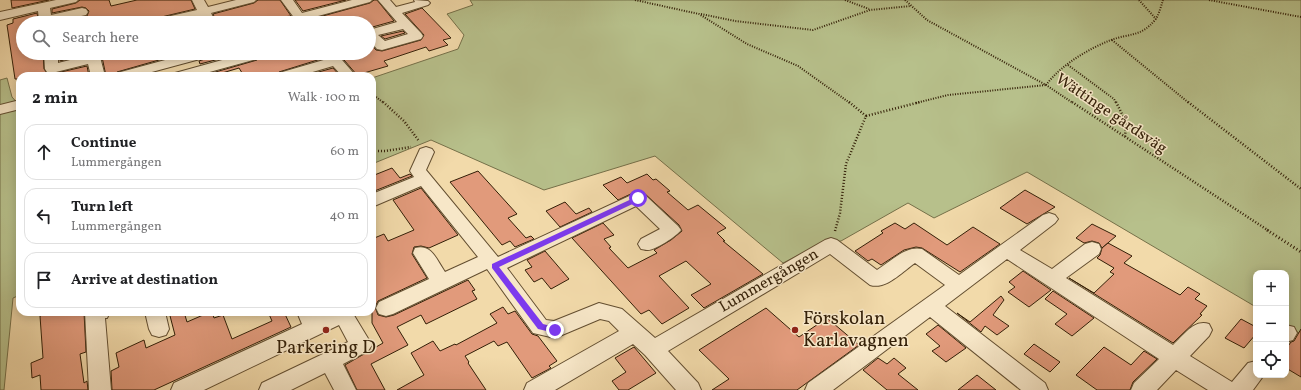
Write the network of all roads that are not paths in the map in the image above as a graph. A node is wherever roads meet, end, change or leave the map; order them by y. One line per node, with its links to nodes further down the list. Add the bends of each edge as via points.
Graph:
1 (6, 0): 13 (street)
2 (72, 0): 9 (street)
3 (198, 0): 10 (street)
4 (250, 0): 10 (street)
5 (287, 0): 18 (street)
6 (366, 0): 19 (street)
7 (384, 0): 12 (street)
8 (420, 0): 12 (street, via 424,3)
9 (44, 6): 13 (street); 14 (street)
10 (204, 11): 16 (street); 17 (street)
11 (82, 12): 15 (street)
12 (394, 12): 20 (street, via 417,36 382,46)
13 (4, 15)
14 (45, 16)
15 (64, 16)
16 (188, 16)
17 (206, 16)
18 (299, 16)
19 (315, 16)
20 (376, 40)
21 (51, 60): 22 (street, via 52,69)
22 (80, 60)
23 (94, 60): 28 (street)
24 (180, 60): 29 (street)
25 (239, 60): 30 (street)
26 (324, 60): 31 (street)
27 (335, 60): 32 (street)
28 (97, 72)
29 (137, 72)
30 (201, 72)
31 (294, 72)
32 (345, 72)
33 (16, 105): 34 (street)
34 (0, 110)
35 (426, 152): 36 (street, via 418,171)
36 (424, 179): 37 (street); 43 (street)
37 (376, 199)
38 (1049, 219): 41 (street)
39 (647, 244): 43 (street, via 672,230 638,198)
40 (1092, 249): 44 (street)
41 (1006, 250): 44 (street); 46 (street)
42 (422, 253): 45 (street)
43 (492, 263): 45 (street); 54 (street, via 540,327 555,330 599,311 615,315)
44 (1052, 279): 56 (street)
45 (441, 282): 48 (street)
46 (960, 285): 47 (street); 55 (street, Lummergången, via 915,254 877,280 831,245)
47 (930, 306): 65 (street); 66 (street)
48 (386, 308)
49 (96, 316): 59 (street)
50 (332, 316): 52 (street)
51 (344, 316): 57 (street, via 362,345)
52 (311, 320): 60 (street)
53 (1202, 330): 56 (street)
54 (634, 333): 55 (street); 63 (street)
55 (653, 349): 64 (street)
56 (1175, 357): 67 (street); 68 (street)
57 (330, 360): 61 (street); 62 (street)
58 (1253, 374): 69 (street)
59 (100, 390)
60 (182, 390)
61 (270, 390)
62 (345, 390)
63 (535, 390)
64 (690, 390)
65 (816, 390)
66 (1037, 390)
67 (1142, 390)
68 (1226, 390)
69 (1239, 390)

